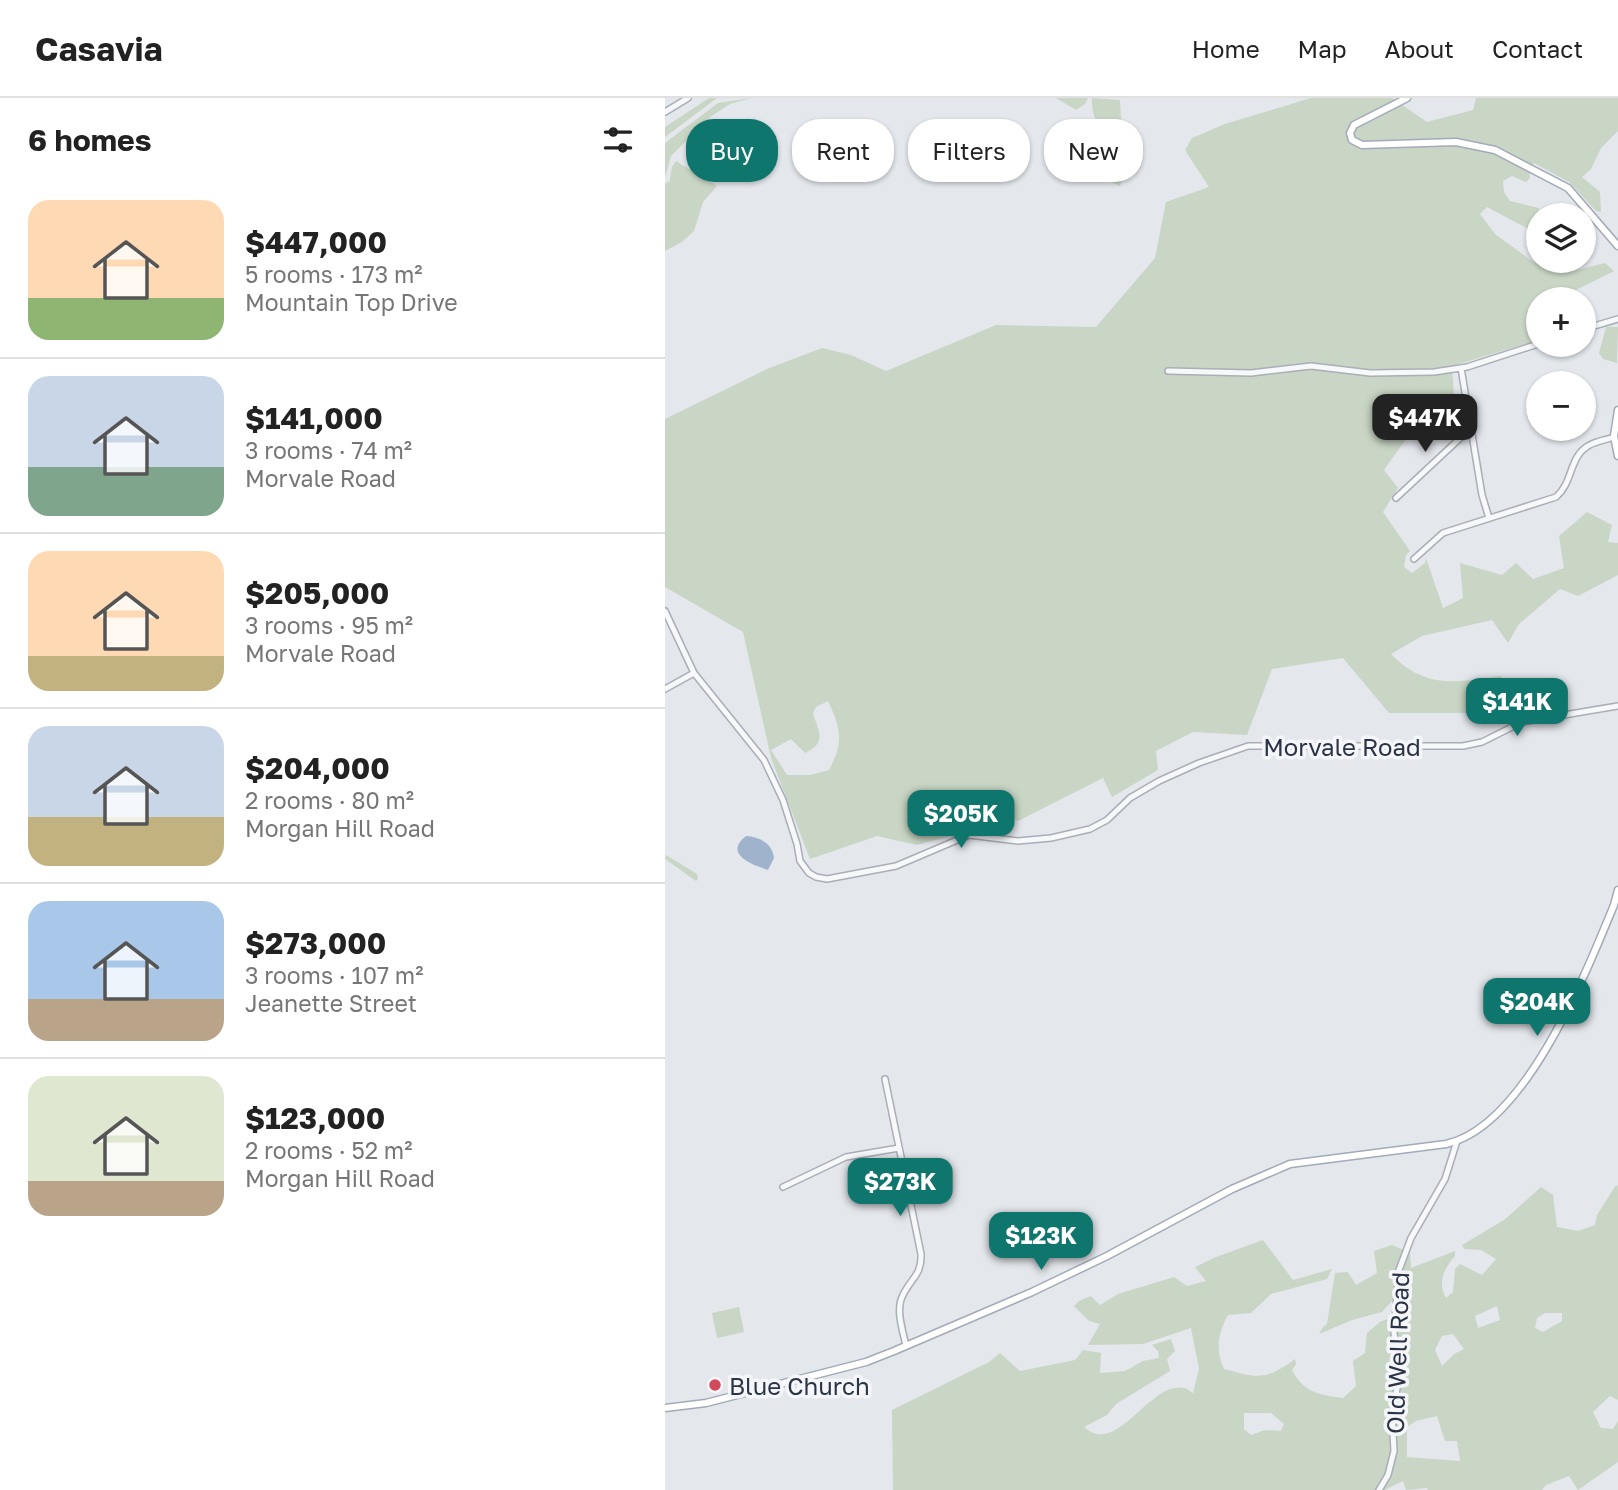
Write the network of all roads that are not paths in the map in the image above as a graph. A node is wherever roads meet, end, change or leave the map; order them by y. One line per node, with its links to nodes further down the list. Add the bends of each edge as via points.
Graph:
1 (688, 98): 3 (street)
2 (1407, 98): 4 (main road, via 1354,125 1352,141 1362,145 1456,142 1495,150 1568,188)
3 (665, 112)
4 (1618, 246)
5 (1618, 319): 6 (street)
6 (1596, 326)
7 (1526, 348): 8 (street)
8 (1461, 368): 9 (street, via 1375,373 1308,366 1251,373); 11 (street)
9 (1168, 372)
10 (1618, 410): 12 (main road)
11 (1471, 428): 14 (street); 15 (street)
12 (1614, 437): 13 (main road); 15 (street, via 1584,448 1567,485 1554,498)
13 (1618, 456)
14 (1396, 498)
15 (1489, 519): 16 (street, via 1438,536)
16 (1413, 559)
17 (665, 611): 18 (street, Morvale Road)
18 (694, 673): 19 (street); 20 (street, Morvale Road, via 764,760 783,800 800,861 809,873 827,879 896,866 964,836 1018,841 1090,829 1107,820 1129,798 1166,777 1248,746 1463,746 1522,722)
19 (665, 689)
20 (1618, 706)
21 (1618, 890): 22 (main road)
22 (1616, 905): 24 (main road, via 1548,1046 1500,1108)
23 (885, 1079): 25 (street)
24 (1457, 1141): 27 (main road, via 1314,1159 1268,1172 1056,1280); 29 (street, Old Well Road, via 1445,1179 1412,1236 1399,1270 1394,1333 1400,1373 1392,1414 1394,1451)
25 (899, 1148): 26 (street, via 846,1157); 27 (street, via 922,1266 902,1296)
26 (783, 1187)
27 (906, 1346): 28 (main road, via 853,1366 706,1403)
28 (665, 1408)
29 (1379, 1490)

